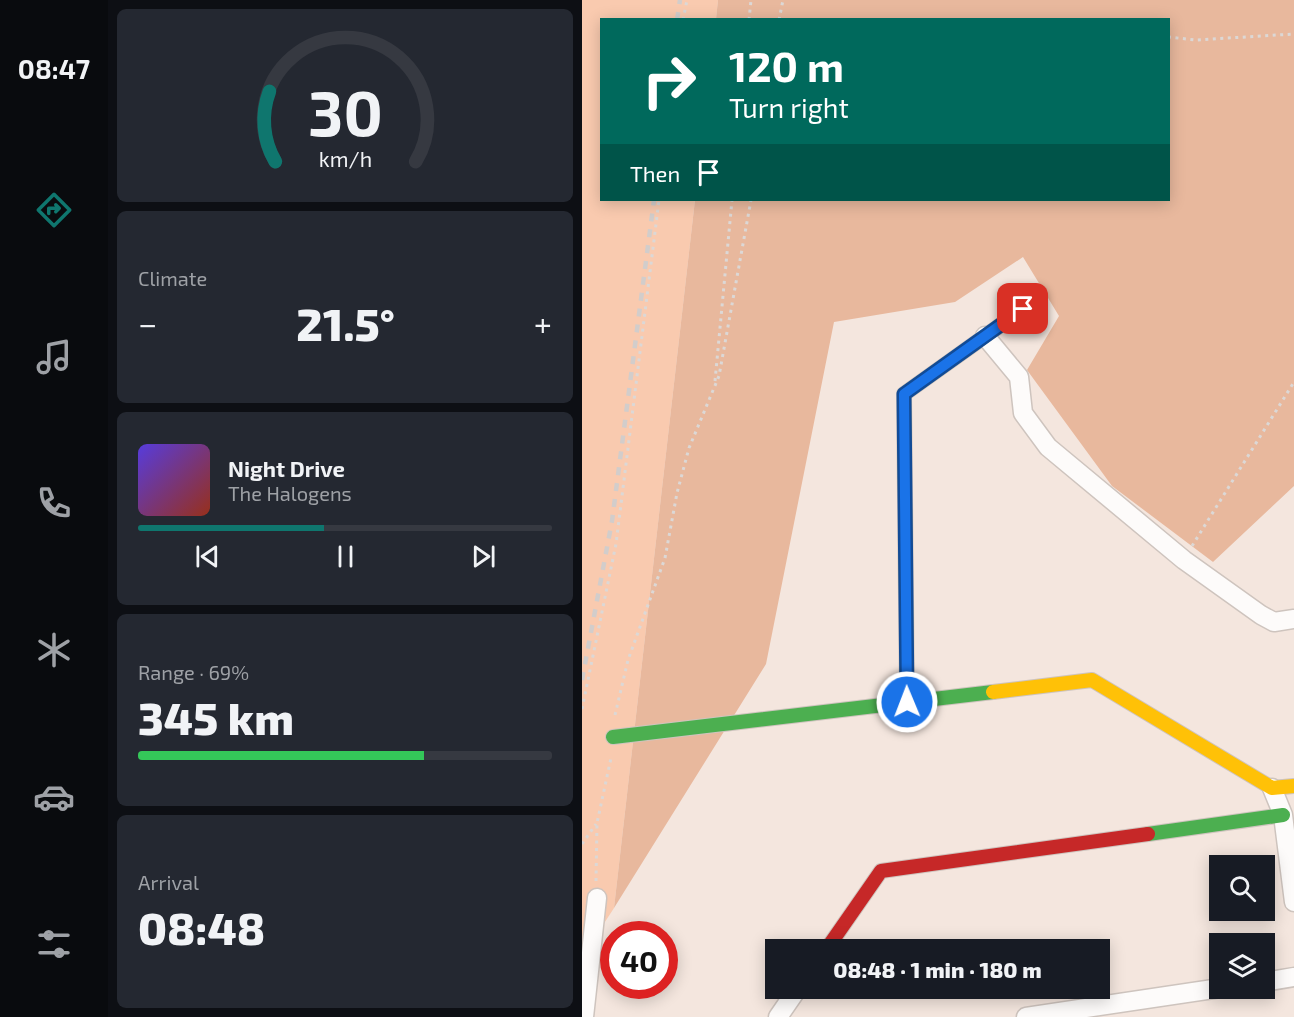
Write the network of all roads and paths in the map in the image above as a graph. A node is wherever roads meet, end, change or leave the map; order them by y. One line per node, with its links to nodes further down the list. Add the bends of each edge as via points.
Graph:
1 (687, 0): 4 (path)
2 (751, 0): 5 (path)
3 (783, 0): 6 (path)
4 (683, 18)
5 (749, 18)
6 (779, 18)
7 (1294, 34): 8 (path, via 1196,40)
8 (1170, 37)
9 (659, 201): 19 (path, via 616,544)
10 (732, 201): 15 (path)
11 (751, 201): 15 (path)
12 (1023, 309): 13 (street)
13 (986, 336): 16 (street, via 1019,377 1023,412 1048,447); 18 (street, via 904,394)
14 (1294, 382): 16 (path)
15 (715, 386): 20 (path, via 689,448 665,558 628,660)
16 (1184, 560): 17 (street, via 1274,622)
17 (1294, 619)
18 (907, 702): 20 (street); 22 (street, via 1092,680)
19 (582, 709)
20 (613, 737): 24 (path)
21 (1294, 786): 22 (street)
22 (1272, 788): 23 (street)
23 (1283, 815): 27 (street); 28 (street, via 881,871)
24 (597, 823): 25 (path); 26 (path)
25 (582, 844)
26 (597, 898): 33 (street)
27 (1294, 902)
28 (834, 939)
29 (1294, 977): 30 (street)
30 (1275, 980)
31 (1209, 990): 35 (street)
32 (790, 999): 34 (street)
33 (584, 1017)
34 (778, 1017)
35 (1026, 1017)

